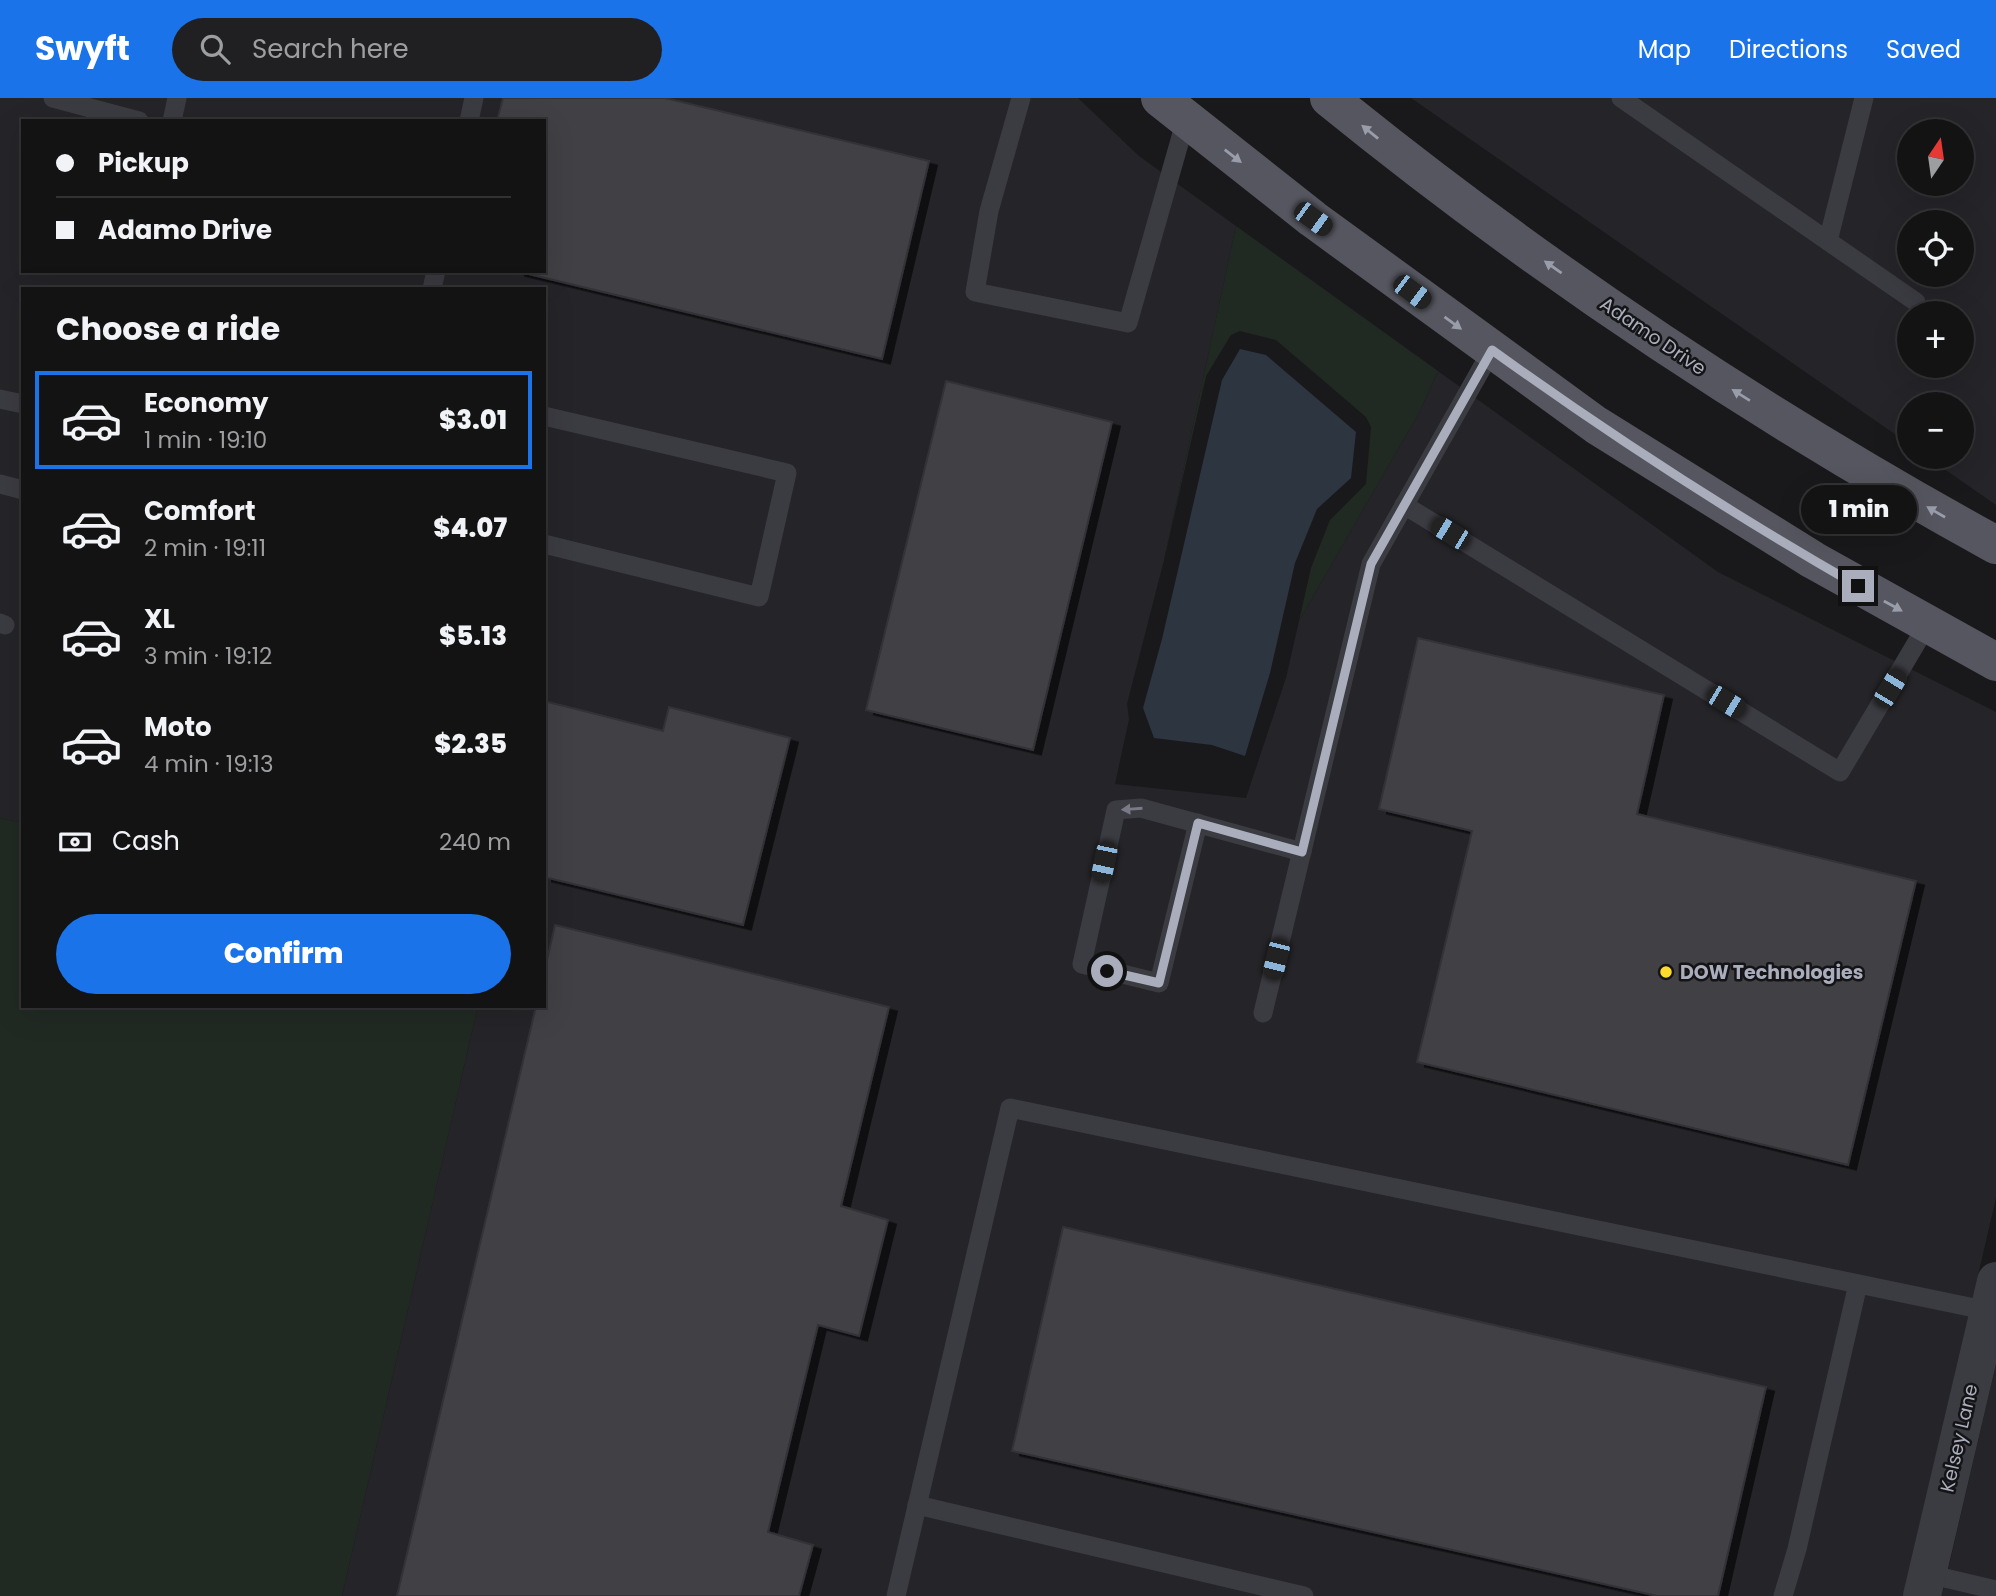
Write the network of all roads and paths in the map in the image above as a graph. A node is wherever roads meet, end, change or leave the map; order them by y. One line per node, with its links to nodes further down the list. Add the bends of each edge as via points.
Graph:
1 (53, 98): 9 (lane)
2 (177, 98): 10 (lane)
3 (474, 98): 11 (lane)
4 (1021, 98): 8 (lane, via 989,211 975,292 1128,323)
5 (1329, 98): 22 (main road, Adamo Drive, one-way to 5, via 1801,432 1659,342 1501,230)
6 (1621, 98): 12 (lane)
7 (1864, 98): 12 (lane)
8 (1173, 109): 14 (main road, one-way to 14)
9 (132, 119)
10 (172, 119)
11 (469, 119)
12 (1828, 241): 13 (lane)
13 (1915, 301)
14 (1492, 350): 20 (lane); 23 (main road, one-way to 23, via 1596,425 1737,515)
15 (0, 399): 16 (lane)
16 (21, 404)
17 (546, 416): 21 (lane, via 787,473 760,597)
18 (0, 484): 19 (lane)
19 (21, 489)
20 (1404, 505): 23 (lane, via 1840,772); 26 (lane, via 1371,564)
21 (546, 544)
22 (1996, 545)
23 (1927, 625): 24 (main road)
24 (1996, 662)
25 (1198, 823): 25 (lane, one-way to 25, via 1141,807 1116,810 1082,964 1159,983); 26 (lane)
26 (1302, 852): 27 (lane)
27 (1263, 1013)
28 (1858, 1284): 29 (lane); 30 (lane, via 1010,1108); 35 (lane)
29 (1993, 1296): 31 (street, Kelsey Lane)
30 (917, 1505): 33 (lane); 34 (lane)
31 (1925, 1585): 32 (lane)
32 (1996, 1590)
33 (896, 1596)
34 (1304, 1596)
35 (1783, 1596)

